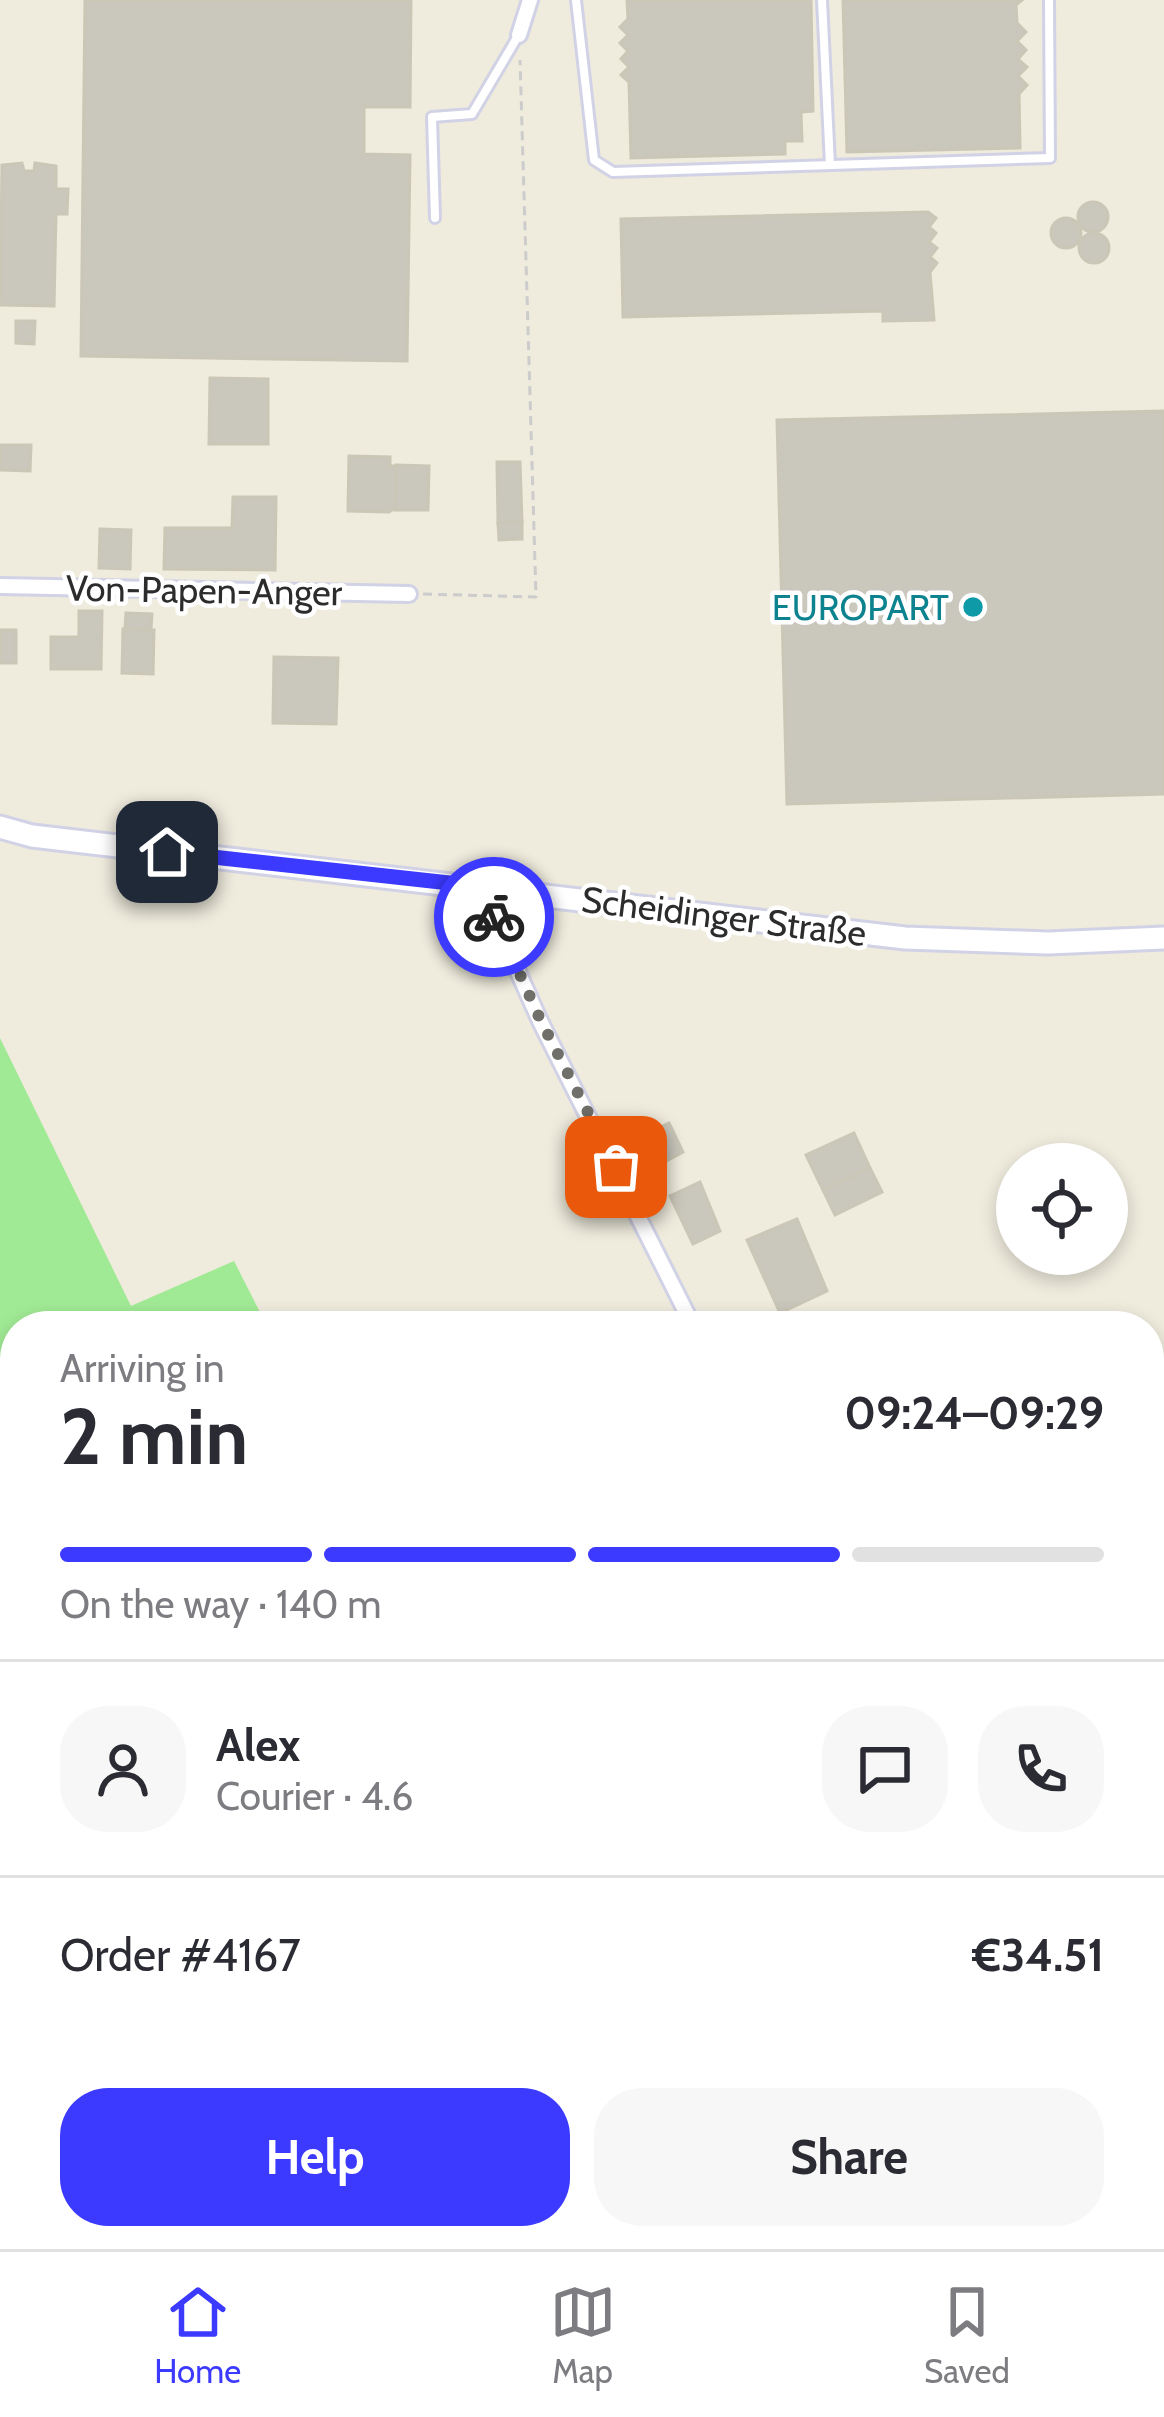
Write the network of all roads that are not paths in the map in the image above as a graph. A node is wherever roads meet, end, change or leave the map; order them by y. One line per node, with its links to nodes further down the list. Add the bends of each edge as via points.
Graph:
1 (530, 0): 5 (street)
2 (576, 0): 6 (lane, via 594,160 613,172)
3 (822, 0): 6 (lane)
4 (1049, 0): 6 (lane, via 1050,158)
5 (519, 34): 7 (lane, via 472,114 432,117)
6 (830, 165)
7 (435, 218)
8 (0, 586): 9 (street, Von-Papen-Anger)
9 (409, 593)
10 (0, 827): 11 (main road, Scheidinger Straße)
11 (486, 887): 12 (main road, Scheidinger Straße, via 905,938); 13 (street, via 541,1021)
12 (1164, 938)
13 (686, 1311)

